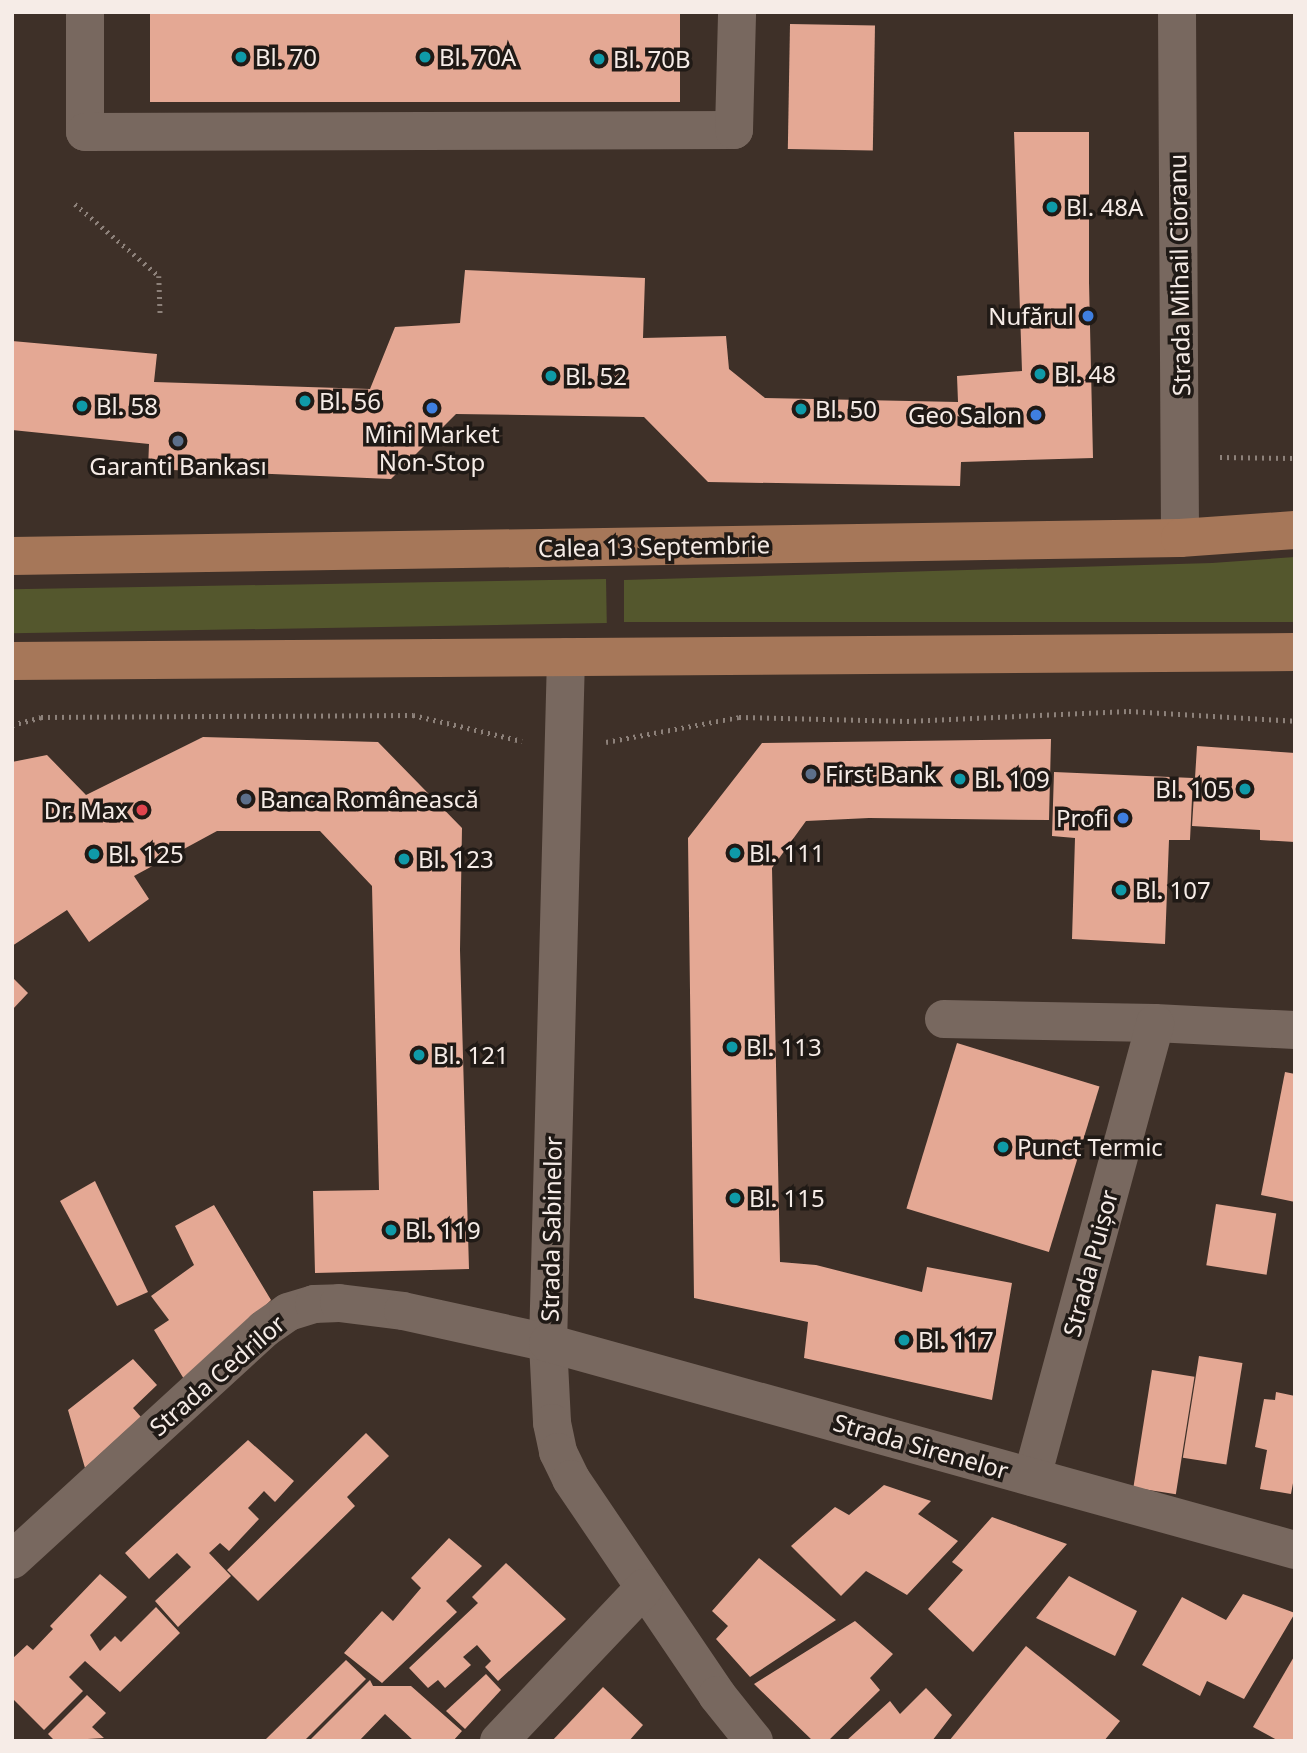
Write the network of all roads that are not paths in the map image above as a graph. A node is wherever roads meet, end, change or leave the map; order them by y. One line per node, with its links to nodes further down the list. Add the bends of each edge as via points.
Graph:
1 (85, 12): 2 (street, via 85,132 126,132 734,130)
2 (737, 12)
3 (1177, 12): 5 (street, Strada Mihail Cioranu)
4 (1295, 530): 5 (main road, Calea 13 Septembrie)
5 (1180, 538): 6 (main road, Calea 13 Septembrie)
6 (12, 556)
7 (1295, 652): 8 (main road)
8 (566, 657): 9 (main road); 13 (street, Strada Sabinelor)
9 (12, 661)
10 (944, 1019): 11 (street)
11 (1155, 1023): 12 (street); 14 (street, Strada Puișor)
12 (1295, 1030)
13 (548, 1343): 14 (street, Strada Sirenelor); 16 (street, Strada Cedrilor, via 403,1311 339,1303 288,1312); 17 (street, Strada Sabinelor, via 548,1388 558,1452)
14 (1032, 1477): 15 (street, Strada Sirenelor)
15 (1295, 1550)
16 (12, 1560)
17 (644, 1588): 18 (street); 19 (street, Strada Sabinelor)
18 (499, 1741)
19 (754, 1741)

